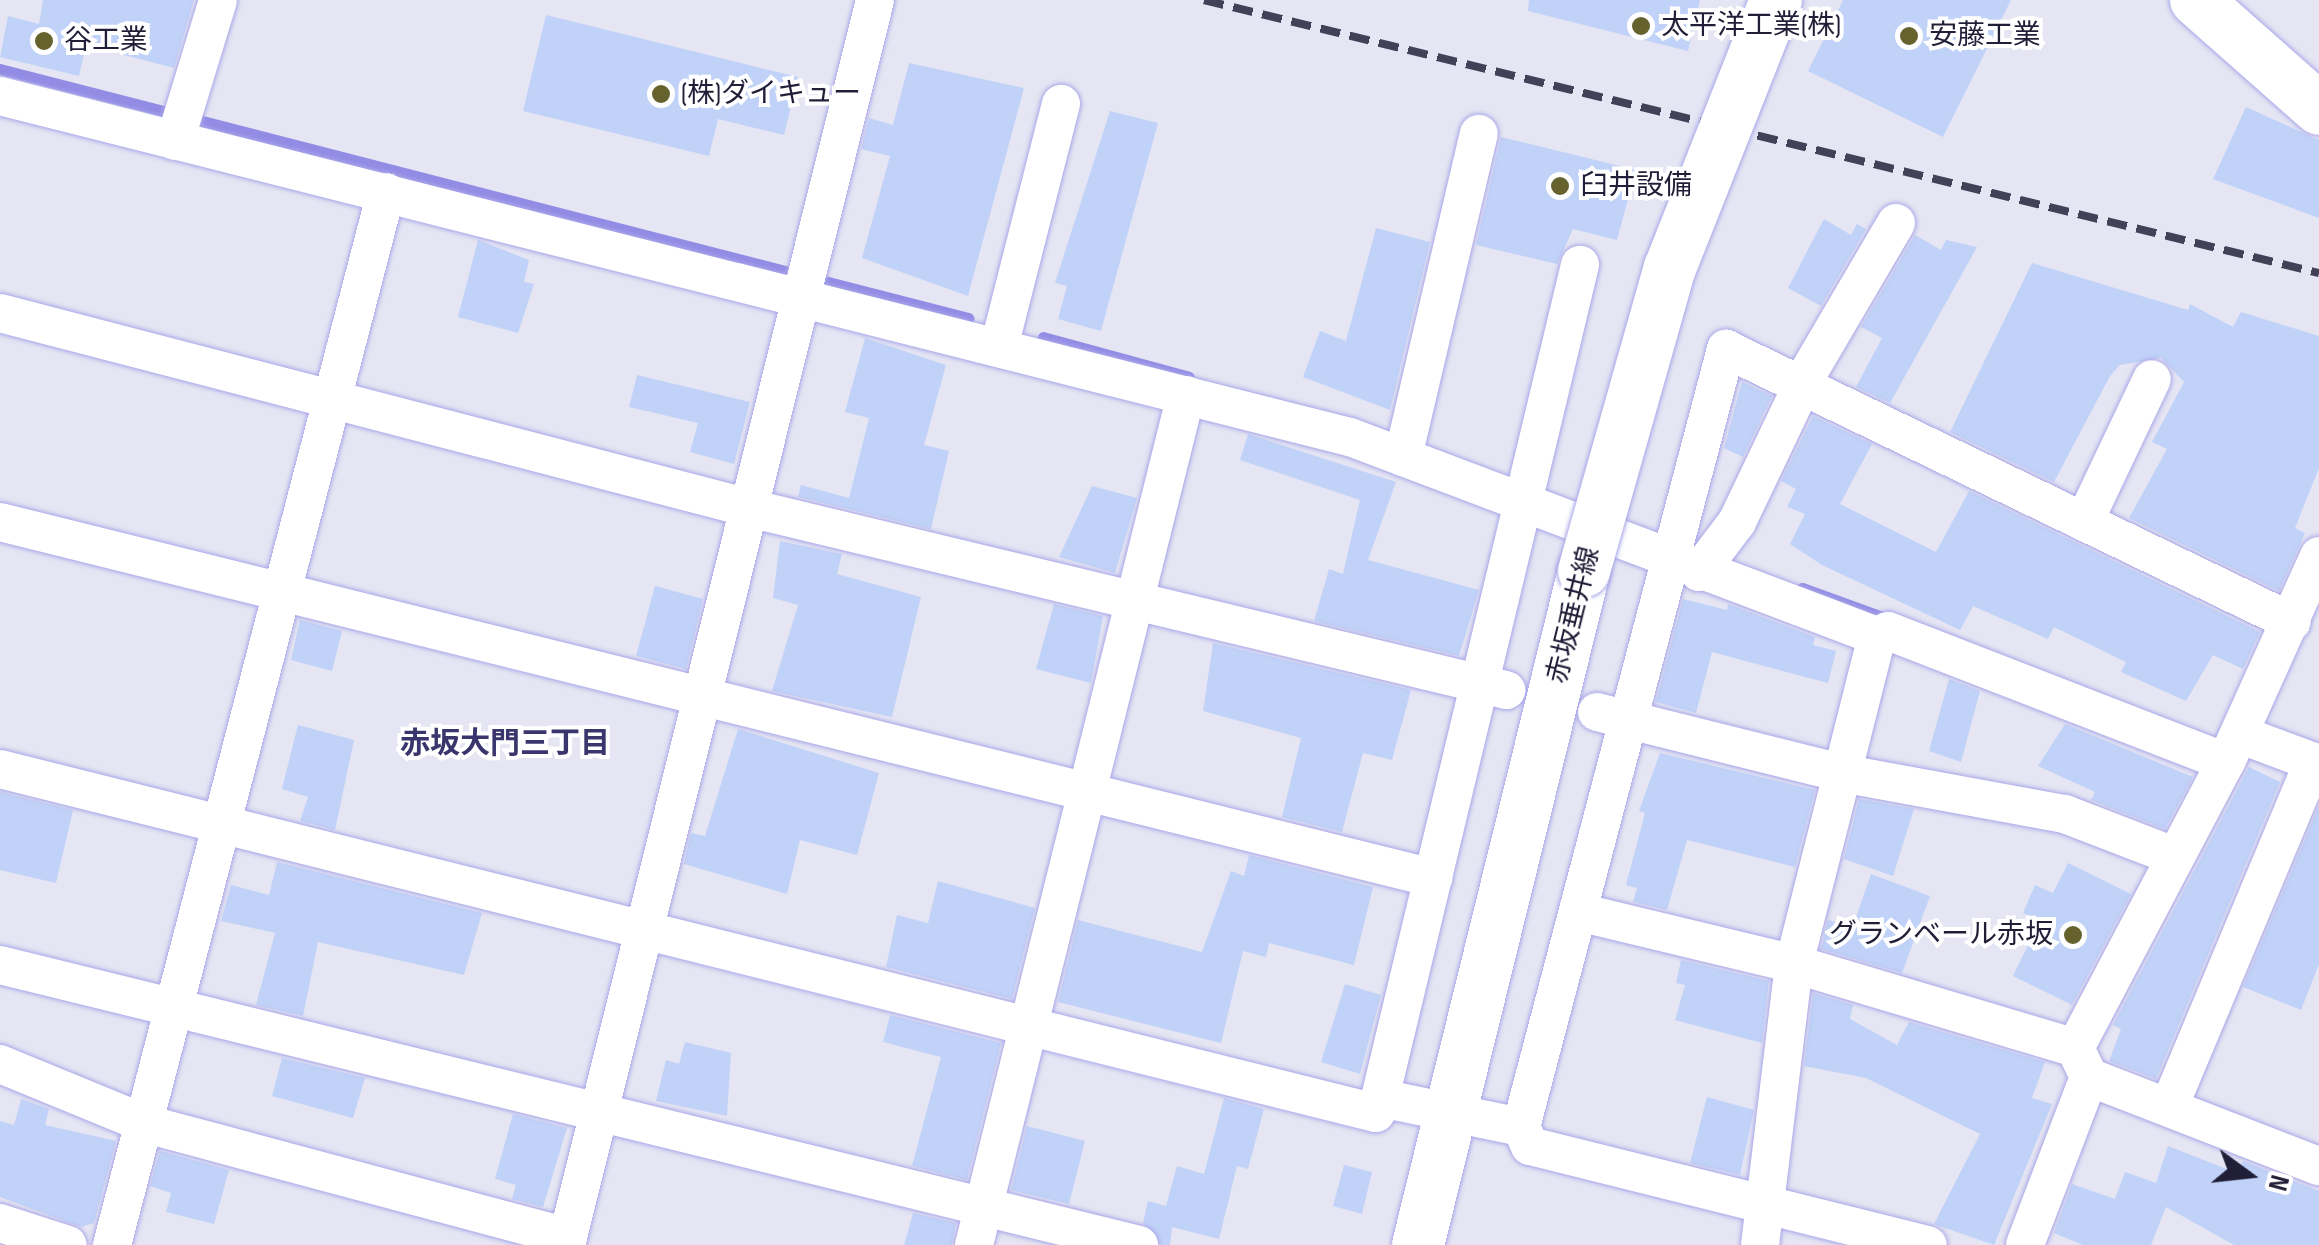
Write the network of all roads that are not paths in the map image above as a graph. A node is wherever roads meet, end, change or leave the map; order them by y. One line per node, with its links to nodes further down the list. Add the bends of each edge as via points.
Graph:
1 (218, 0): 8 (street)
2 (875, 0): 13 (street)
3 (1776, 0): 53 (main road, 赤坂垂井線, bridge, via 1670,268 1584,571)
4 (2196, 0): 7 (main road)
5 (0, 96): 8 (street)
6 (1061, 104): 15 (street)
7 (2319, 109)
8 (180, 124): 10 (street)
9 (1479, 134): 20 (street)
10 (386, 192): 13 (street); 19 (street)
11 (1896, 223): 17 (street)
12 (1580, 265): 21 (street)
13 (805, 281): 15 (street); 22 (street)
14 (0, 313): 19 (street)
15 (999, 347): 18 (street)
16 (2152, 378): 24 (street)
17 (1802, 385): 24 (street); 25 (street); 25 (street, via 1726,349)
18 (1186, 395): 20 (street); 28 (street)
19 (332, 400): 22 (street); 27 (street)
20 (1406, 445): 21 (street)
21 (1525, 491): 25 (street); 31 (street)
22 (749, 508): 28 (street); 32 (street)
23 (0, 522): 27 (street)
24 (2084, 522): 29 (street)
25 (1688, 553): 30 (street); 33 (street)
26 (2319, 556): 29 (street)
27 (282, 591): 32 (street); 39 (street)
28 (1132, 600): 31 (street); 38 (street)
29 (2292, 622): 34 (street)
30 (1878, 636): 34 (street, via 1888,631); 37 (street)
31 (1492, 687): 41 (street)
32 (702, 694): 38 (street); 43 (street)
33 (1611, 715): 37 (street); 42 (street)
34 (2232, 748): 36 (street); 40 (street)
35 (0, 769): 39 (street)
36 (2311, 770): 51 (street)
37 (1842, 773): 40 (street, via 2065,814); 44 (street)
38 (1086, 792): 41 (street); 47 (street)
39 (226, 825): 43 (street); 46 (street)
40 (2174, 856): 48 (street)
41 (1433, 878): 50 (street)
42 (1578, 912): 44 (street); 55 (street)
43 (642, 930): 47 (street); 52 (street)
44 (1794, 964): 48 (street); 58 (street)
45 (0, 965): 46 (street)
46 (179, 1009): 52 (street); 54 (street)
47 (1029, 1023): 50 (street, via 1376,1113); 57 (street)
48 (2082, 1062): 51 (street); 61 (street)
49 (0, 1064): 54 (street)
50 (1380, 1098): 53 (street)
51 (2169, 1107): 56 (street)
52 (596, 1113): 57 (street); 60 (street)
53 (1450, 1115): 55 (street); 66 (main road, 赤坂垂井線)
54 (146, 1124): 60 (street); 63 (street)
55 (1521, 1127): 58 (street, via 1530,1146)
56 (2319, 1166)
57 (984, 1204): 64 (street); 65 (street)
58 (1770, 1204): 67 (street); 68 (street)
59 (0, 1223): 62 (street)
60 (567, 1241)
61 (2029, 1244)
62 (68, 1245)
63 (112, 1245)
64 (974, 1245)
65 (1139, 1245)
66 (1418, 1245)
67 (1760, 1245)
68 (1928, 1245)

